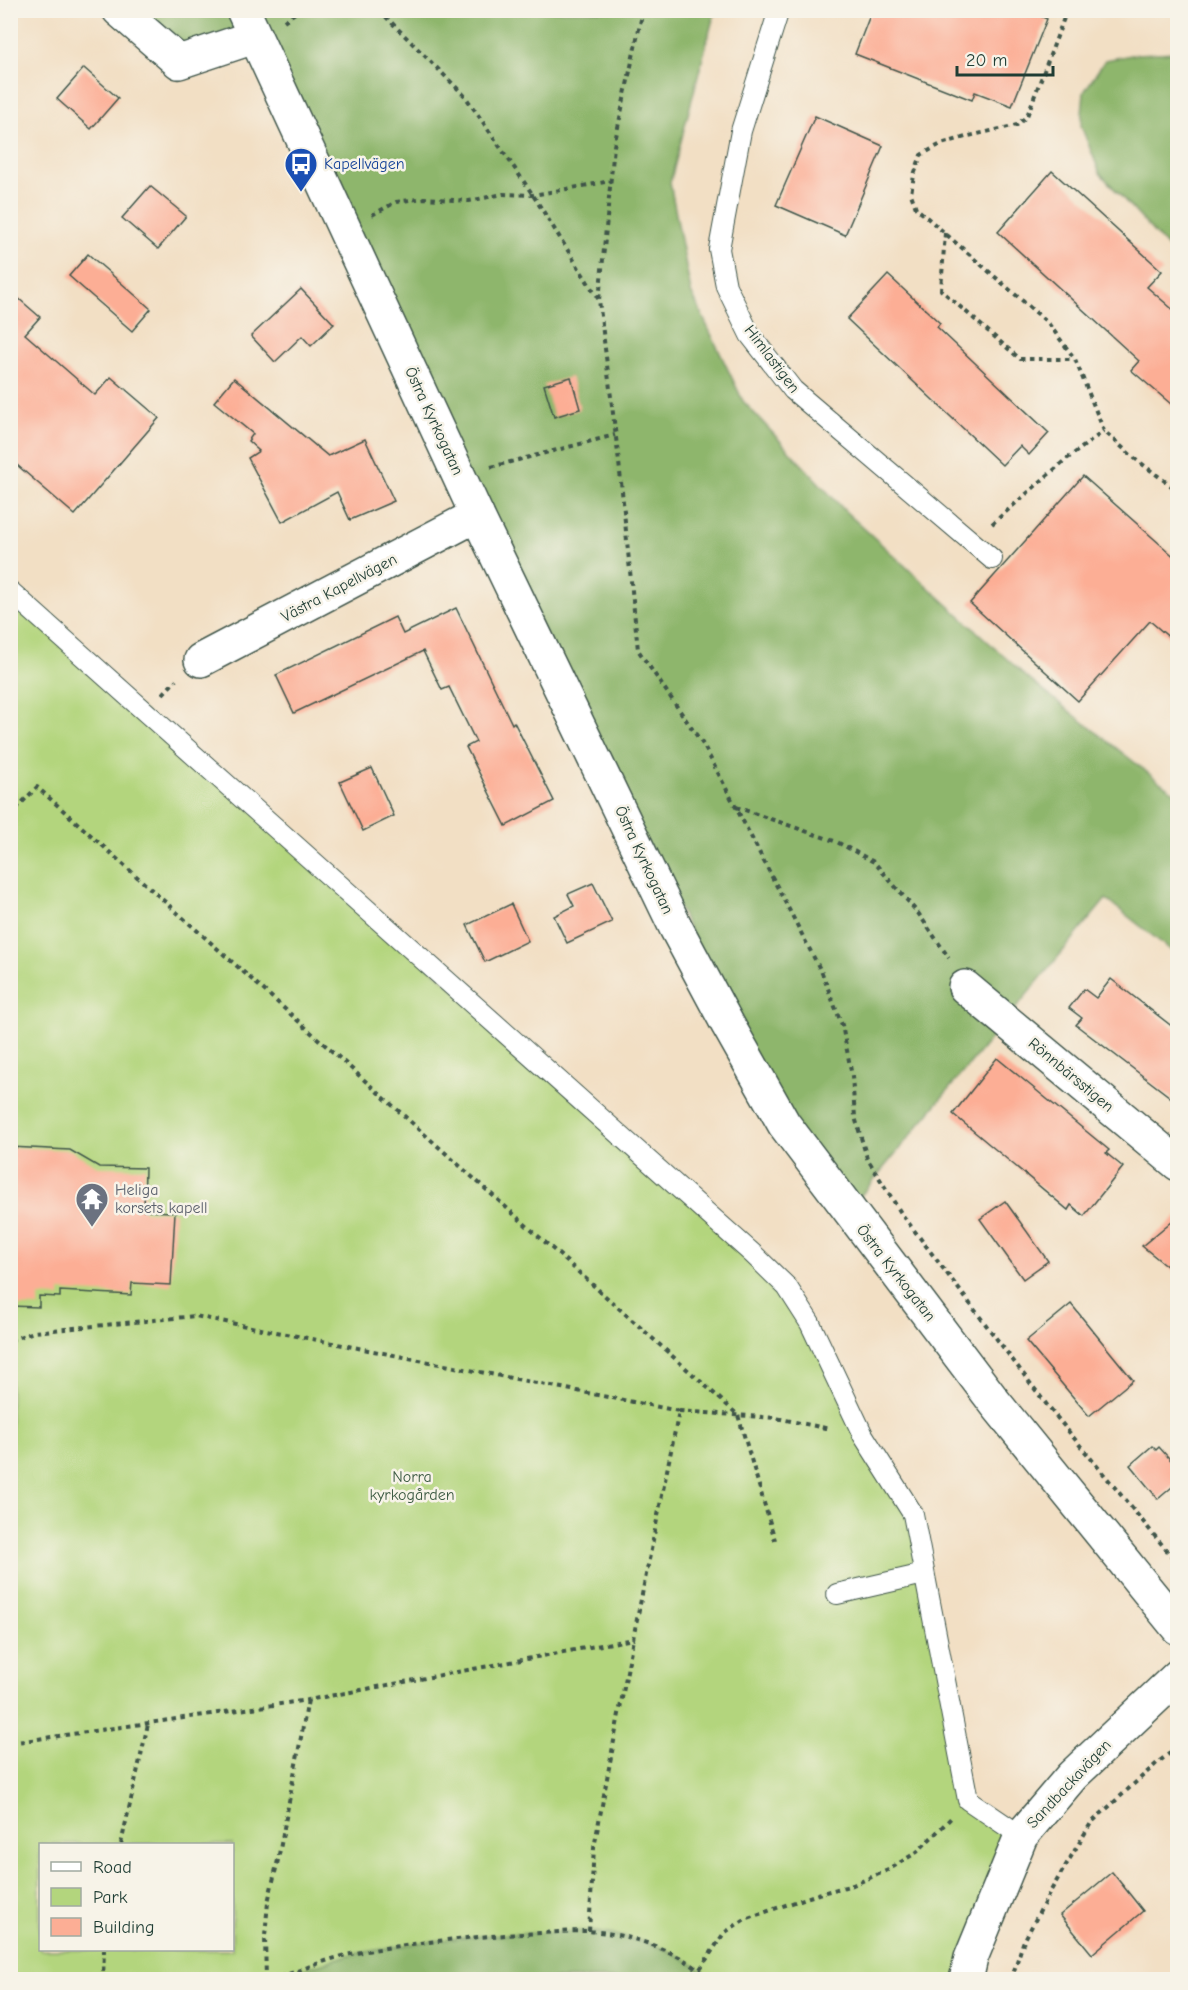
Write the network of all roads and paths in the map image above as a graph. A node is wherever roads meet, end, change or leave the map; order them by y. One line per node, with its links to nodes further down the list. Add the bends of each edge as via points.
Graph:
1 (119, 10): 6 (street, via 179,62)
2 (379, 10): 8 (path, via 465,96)
3 (643, 10): 7 (path, via 614,146)
4 (779, 10): 18 (lane, Himlastigen, via 741,131 719,249 726,286 750,335 793,390)
5 (1066, 11): 10 (path, via 1027,116 1017,125 941,144 921,155 910,194 916,208)
6 (248, 24): 9 (street, Östra Kyrkogatan)
7 (611, 181): 8 (path); 11 (path)
8 (533, 195): 9 (path, via 396,202); 11 (path)
9 (345, 229): 15 (street, Östra Kyrkogatan)
10 (945, 233): 12 (path, via 1048,323); 12 (path, via 941,290 1020,359)
11 (599, 300): 14 (path)
12 (1075, 359): 13 (path)
13 (1104, 431): 16 (path); 18 (path)
14 (615, 435): 15 (path); 23 (path, via 638,650 704,746)
15 (459, 475): 17 (street, Östra Kyrkogatan)
16 (1178, 491)
17 (477, 515): 21 (street, Västra Kapellvägen); 35 (street, Östra Kyrkogatan, via 676,928 784,1124 996,1404)
18 (972, 542): 19 (lane, Himlastigen)
19 (992, 559)
20 (10, 591): 22 (lane)
21 (201, 660): 22 (path, via 164,691)
22 (152, 716): 30 (lane, via 787,1287 810,1323)
23 (735, 807): 25 (path, via 837,842 874,862 918,913); 32 (path, via 822,973 842,1025 855,1117 867,1158 901,1213 1050,1409)
24 (10, 815): 29 (path, via 37,788)
25 (965, 987): 26 (street, Rönnbärsstigen)
26 (1178, 1164)
27 (10, 1340): 28 (path, via 34,1332 195,1316)
28 (679, 1411): 29 (path); 36 (path)
29 (738, 1415): 30 (path, via 776,1418); 31 (path)
30 (862, 1435): 33 (lane, via 913,1514)
31 (775, 1540)
32 (1178, 1564)
33 (924, 1575): 34 (lane); 42 (lane)
34 (837, 1594)
35 (1178, 1628)
36 (633, 1639): 38 (path); 45 (path, via 594,1848)
37 (1178, 1676): 43 (street, Sandbackavägen, via 1072,1776)
38 (308, 1700): 39 (path); 49 (path, via 268,1902)
39 (148, 1724): 40 (path); 44 (path)
40 (10, 1743)
41 (1178, 1747): 53 (path, via 1091,1823 1023,1943)
42 (968, 1800): 43 (lane); 47 (path, via 916,1852 888,1870 745,1919 724,1933)
43 (1021, 1836): 52 (street, Sandbackavägen, via 971,1958)
44 (121, 1843)
45 (589, 1931): 47 (path, via 656,1947); 50 (path, via 424,1942 348,1955)
46 (104, 1951): 48 (path)
47 (700, 1969): 51 (path)
48 (103, 1980)
49 (266, 1980)
50 (272, 1980)
51 (709, 1980)
52 (966, 1980)
53 (1011, 1980)

